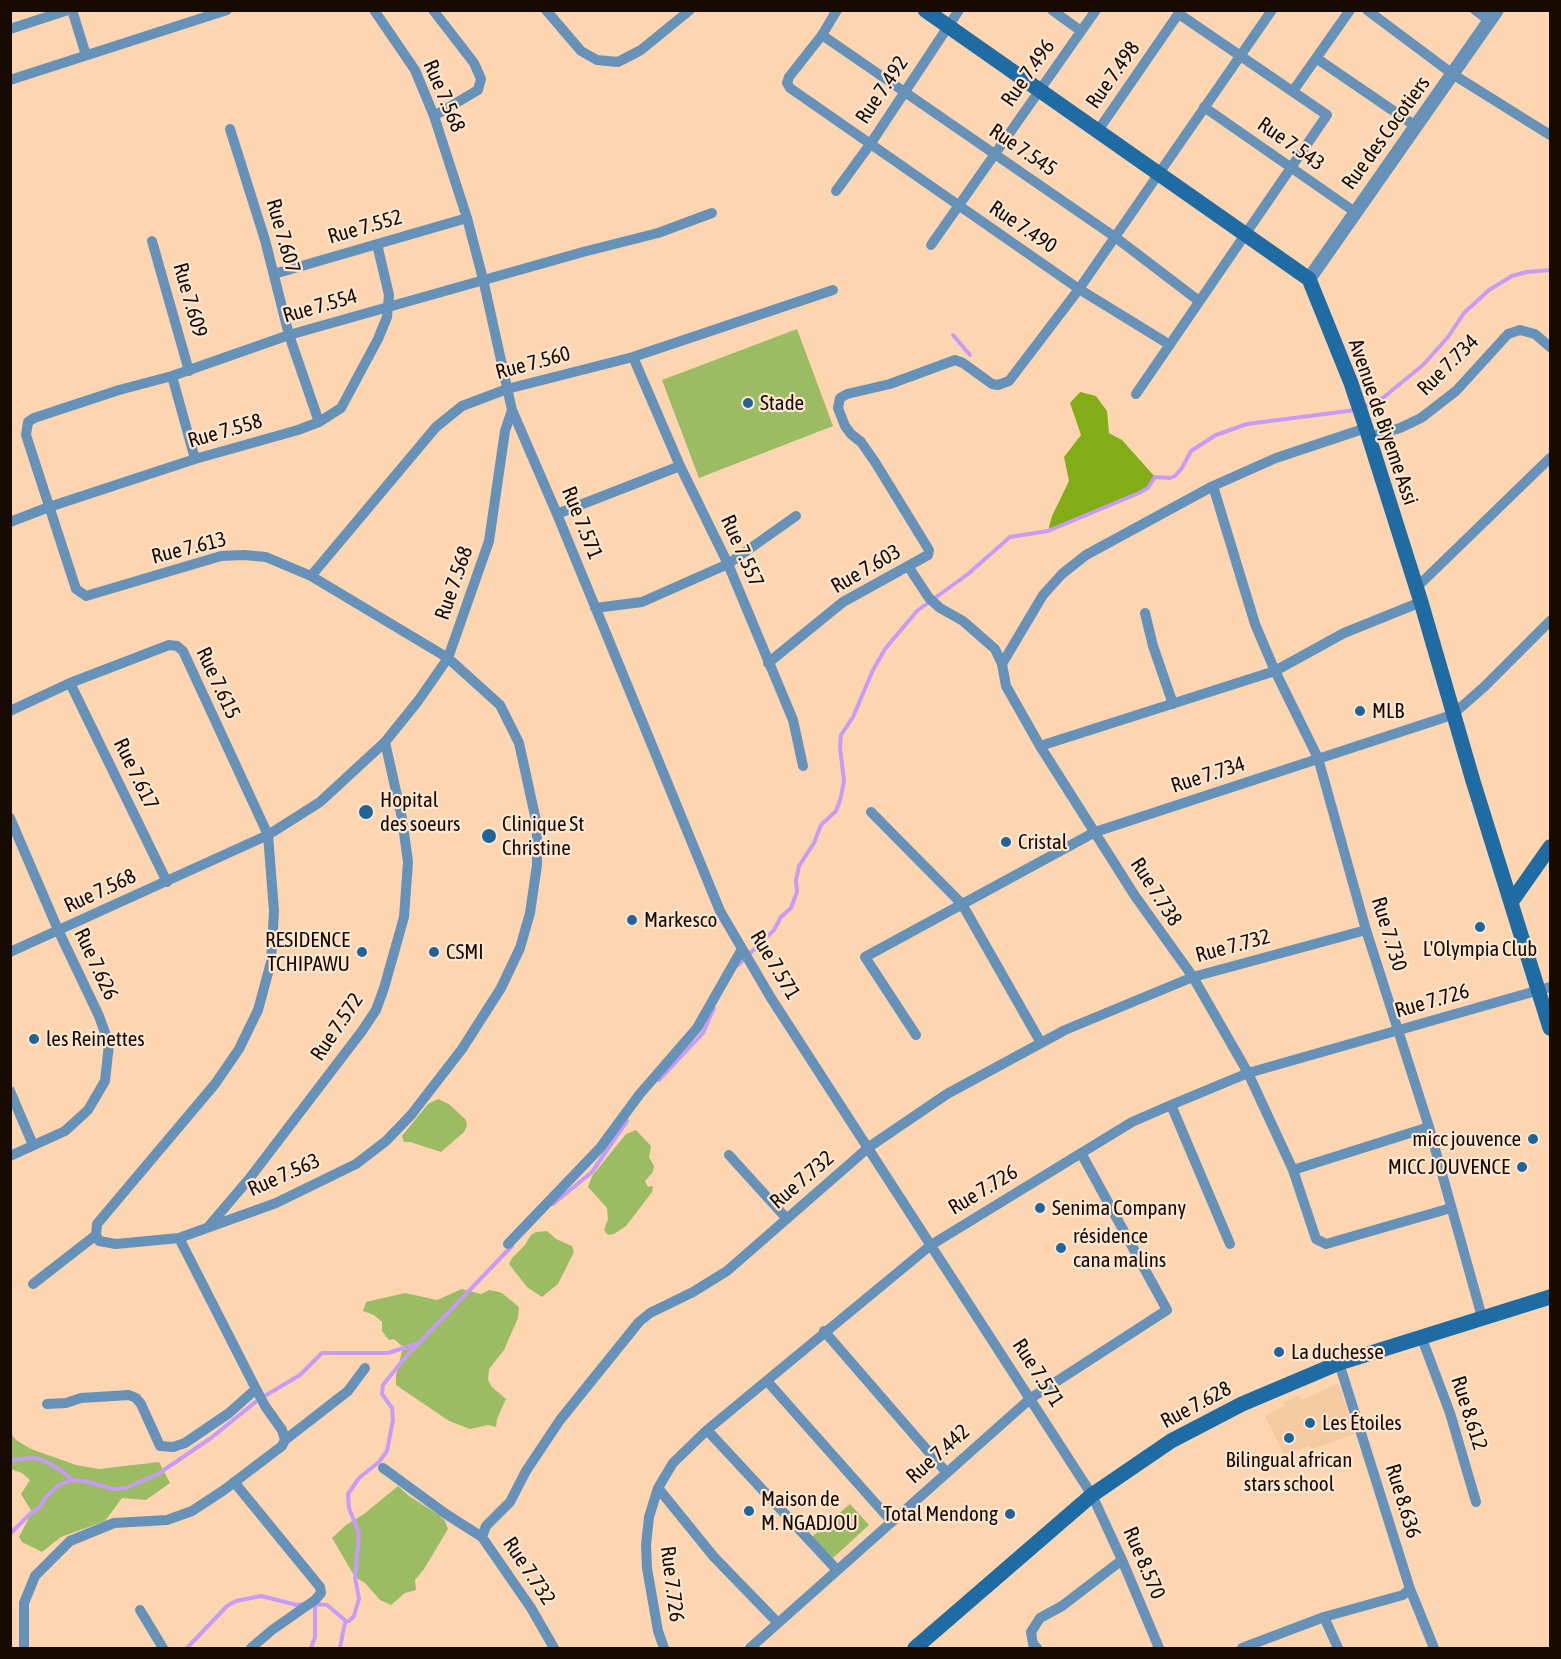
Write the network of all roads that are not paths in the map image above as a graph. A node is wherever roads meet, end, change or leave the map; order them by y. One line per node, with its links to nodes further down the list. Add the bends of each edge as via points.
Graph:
1 (70, 10): 19 (street); 22 (street)
2 (227, 10): 22 (street)
3 (374, 10): 31 (street, Rue 7.568, via 415,70)
4 (433, 10): 31 (street, via 474,63 481,79 478,90)
5 (546, 10): 16 (street, via 581,51 597,60 618,62 641,50)
6 (837, 10): 21 (street, Rue 7.490)
7 (925, 10): 18 (main road)
8 (959, 10): 18 (street, Rue 7.492)
9 (1052, 10): 20 (street)
10 (1096, 10): 20 (street, Rue 7.496)
11 (1272, 10): 23 (street)
12 (1350, 10): 24 (street)
13 (1368, 10): 25 (street)
14 (1475, 10): 17 (street)
15 (1180, 12): 23 (street); 34 (street, Rue 7.498)
16 (682, 13)
17 (1494, 16): 25 (street, Rue des Cocotiers)
18 (948, 27): 28 (main road); 29 (street, Rue 7.492)
19 (10, 29)
20 (1081, 31): 28 (street, Rue 7.496)
21 (822, 35): 29 (street, Rue 7.545); 36 (street, Rue 7.490, via 787,83)
22 (86, 55): 26 (street)
23 (1240, 56): 27 (street); 30 (street)
24 (1316, 58): 27 (street); 32 (street)
25 (1454, 75): 32 (street, Rue des Cocotiers); 35 (street)
26 (10, 80)
27 (1293, 91): 38 (street, via 1327,115)
28 (1039, 92): 34 (main road); 37 (street, Rue 7.496)
29 (904, 93): 36 (street, Rue 7.492); 37 (street, Rue 7.545)
30 (1204, 108): 38 (street, Rue 7.543); 39 (street)
31 (434, 116): 44 (street, Rue 7.568)
32 (1417, 127): 43 (street, Rue des Cocotiers)
33 (230, 129): 50 (street, Rue 7.607)
34 (1097, 132): 39 (main road)
35 (1551, 135)
36 (871, 143): 40 (street, Rue 7.492); 41 (street, Rue 7.490)
37 (996, 156): 41 (street, Rue 7.496); 46 (street, Rue 7.545)
38 (1291, 168): 43 (street, Rue 7.543); 45 (street)
39 (1158, 174): 45 (main road); 46 (street)
40 (836, 191)
41 (959, 207): 49 (street, Rue 7.496); 53 (street, Rue 7.490)
42 (712, 213): 51 (street, Rue 7.554, via 658,233)
43 (1355, 213): 52 (street, Rue des Cocotiers)
44 (467, 218): 48 (street, Rue 7.552); 51 (street, Rue 7.568)
45 (1246, 235): 52 (main road); 55 (street)
46 (1115, 237): 53 (street); 55 (street, Rue 7.545)
47 (152, 241): 61 (street, Rue 7.609)
48 (377, 244): 50 (street, Rue 7.552); 56 (street)
49 (931, 245)
50 (274, 274): 57 (street, Rue 7.607)
51 (483, 279): 56 (street, Rue 7.554); 63 (street, Rue 7.568)
52 (1309, 279): 67 (main road, Avenue de Biyeme Assi)
53 (1079, 289): 58 (street, Rue 7.490); 77 (street, Rue 7.603, via 1009,381 992,384 955,360 840,398 838,408 845,426 875,462 929,550 925,559)
54 (832, 290): 60 (street, Rue 7.560)
55 (1199, 301): 58 (street)
56 (389, 307): 57 (street, Rue 7.554); 66 (street, Rue 7.558, via 378,339 341,408)
57 (289, 335): 61 (street, Rue 7.554); 66 (street, Rue 7.607)
58 (1170, 345): 64 (street)
59 (1551, 347): 67 (street, Rue 7.734, via 1535,334 1520,330 1508,334 1456,390 1429,412 1400,428)
60 (633, 357): 63 (street, Rue 7.560); 70 (street, Rue 7.557)
61 (189, 371): 62 (street, Rue 7.554)
62 (172, 376): 69 (street); 72 (street, Rue 7.554, via 28,422 26,435)
63 (507, 389): 65 (street, Rue 7.568); 78 (street, Rue 7.560, via 462,406 436,427)
64 (1136, 393)
65 (512, 410): 73 (street, Rue 7.571); 84 (street, Rue 7.568, via 505,431 489,541)
66 (319, 422): 69 (street, Rue 7.558)
67 (1368, 432): 71 (street, Rue 7.734, via 1276,458); 79 (main road, Avenue de Biyeme Assi)
68 (1551, 458): 79 (street)
69 (195, 459): 72 (street, Rue 7.558)
70 (680, 466): 73 (street); 76 (street, Rue 7.557)
71 (1213, 486): 86 (street, Rue 7.734, via 1086,555 1062,574 1043,595); 87 (street, Rue 7.730, via 1252,615)
72 (50, 507): 75 (street, Rue 7.558); 78 (street, Rue 7.613, via 76,590 86,596 221,556 266,557)
73 (557, 514): 81 (street, Rue 7.571)
74 (796, 516): 76 (street)
75 (10, 522)
76 (728, 564): 81 (street, via 642,602); 85 (street, Rue 7.557)
77 (908, 566): 85 (street, Rue 7.603, via 843,602); 86 (street, Rue 7.738, via 929,598 986,640)
78 (311, 576): 84 (street, Rue 7.613)
79 (1417, 587): 80 (main road, Avenue de Biyeme Assi)
80 (1421, 602): 87 (street, via 1344,633); 91 (main road, Avenue de Biyeme Assi)
81 (595, 608): 106 (street, Rue 7.571, via 720,911)
82 (1145, 613): 89 (street)
83 (1551, 621): 91 (street, Rue 7.734)
84 (448, 658): 92 (street, Rue 7.568); 126 (street, Rue 7.563, via 501,705 519,743 537,825 537,865 520,948 501,988 462,1049 386,1141 356,1164 286,1198)
85 (768, 663): 95 (street, Rue 7.557, via 793,720)
86 (1002, 664): 93 (street, Rue 7.738, via 1006,686)
87 (1275, 671): 89 (street); 94 (street, Rue 7.730)
88 (70, 683): 90 (street, Rue 7.615); 99 (street, Rue 7.615, via 169,645 177,646 183,651); 101 (street, Rue 7.617)
89 (1173, 704): 93 (street)
90 (10, 711)
91 (1452, 715): 94 (street, Rue 7.734); 102 (main road, Avenue de Biyeme Assi)
92 (385, 742): 99 (street, Rue 7.568, via 320,802); 126 (street, Rue 7.572, via 408,862 404,917 384,988 362,1031)
93 (1040, 746): 98 (street, Rue 7.738)
94 (1318, 758): 98 (street, Rue 7.734); 104 (street, Rue 7.730)
95 (803, 766)
96 (871, 812): 103 (street)
97 (10, 818): 105 (street, Rue 7.626)
98 (1095, 832): 103 (street, Rue 7.734); 108 (street, Rue 7.738)
99 (267, 835): 101 (street, Rue 7.568); 127 (street, via 274,911 271,962 258,1010 239,1049 215,1084 97,1224)
100 (1551, 847): 102 (main road)
101 (167, 882): 105 (street, Rue 7.568)
102 (1512, 901): 109 (main road, Avenue de Biyeme Assi)
103 (962, 904): 112 (street, Rue 7.734, via 865,957); 113 (street)
104 (1366, 930): 108 (street, Rue 7.732); 111 (street, Rue 7.730)
105 (59, 932): 107 (street, Rue 7.568); 118 (street, Rue 7.626, via 109,1044 105,1081 88,1110 66,1131)
106 (742, 949): 119 (street, Rue 7.571); 129 (street, via 697,1028 600,1148)
107 (10, 952)
108 (1193, 977): 113 (street, Rue 7.732); 114 (street, Rue 7.738)
109 (1545, 989): 110 (main road, Avenue de Biyeme Assi); 111 (street, Rue 7.726)
110 (1551, 1028)
111 (1398, 1030): 114 (street, Rue 7.726); 117 (street, Rue 7.730)
112 (916, 1035)
113 (1041, 1043): 119 (street, Rue 7.732, via 947,1094)
114 (1248, 1073): 116 (street, Rue 7.726); 123 (street, Rue 7.738)
115 (10, 1091): 118 (street)
116 (1171, 1105): 120 (street, Rue 7.726, via 1132,1122); 130 (street)
117 (1429, 1127): 123 (street); 124 (street, Rue 7.730)
118 (33, 1145): 122 (street, Rue 7.626)
119 (869, 1147): 125 (street, Rue 7.732); 131 (street, Rue 7.571)
120 (1081, 1153): 131 (street, Rue 7.726); 141 (street, Rue 7.442, via 1167,1310)
121 (729, 1155): 125 (street)
122 (10, 1156)
123 (1293, 1170): 124 (street, Rue 7.738, via 1316,1239 1326,1244)
124 (1451, 1208): 134 (street, Rue 7.730)
125 (787, 1219): 152 (street, Rue 7.732, via 727,1272 639,1322 560,1420 510,1502 486,1526)
126 (209, 1226): 128 (street, Rue 7.563)
127 (96, 1235): 128 (street, Rue 7.563, via 99,1241 116,1245); 132 (street)
128 (179, 1238): 140 (street)
129 (508, 1244)
130 (1230, 1244)
131 (931, 1245): 135 (street, Rue 7.726); 141 (street, Rue 7.571)
132 (33, 1284)
133 (1551, 1297): 134 (main road, Rue 7.628)
134 (1482, 1317): 136 (main road, Rue 7.628)
135 (824, 1331): 139 (street, Rue 7.726); 146 (street)
136 (1421, 1336): 137 (main road, Rue 7.628); 150 (street, Rue 8.612, via 1450,1413)
137 (1339, 1363): 149 (main road, Rue 7.628, via 1242,1404 1171,1441); 155 (street, Rue 8.636)
138 (365, 1368): 144 (street, via 348,1391)
139 (767, 1381): 143 (street, Rue 7.726); 151 (street)
140 (260, 1397): 142 (street, via 173,1447 160,1446 141,1404 129,1395); 144 (street)
141 (1030, 1398): 146 (street, Rue 7.442); 149 (street, Rue 7.571)
142 (47, 1404)
143 (707, 1430): 148 (street, Rue 7.726, via 673,1463); 154 (street)
144 (285, 1440): 147 (street)
145 (383, 1468): 152 (street)
146 (947, 1473): 151 (street, Rue 7.442)
147 (234, 1482): 159 (street, via 200,1506 168,1520 114,1523 70,1541 35,1576 24,1603); 161 (street, via 321,1593)
148 (658, 1488): 158 (street, via 714,1557); 163 (street, Rue 7.726, via 649,1517 647,1568)
149 (1092, 1494): 153 (street, Rue 8.570); 165 (main road, Rue 7.628)
150 (1476, 1502)
151 (892, 1522): 154 (street, Rue 7.442)
152 (482, 1537): 162 (street, Rue 7.732)
153 (1122, 1560): 166 (street, via 1040,1618 1031,1632); 167 (street, Rue 8.570)
154 (837, 1570): 158 (street, Rue 7.442)
155 (1410, 1589): 157 (street, via 1403,1595); 170 (street, Rue 8.636)
156 (140, 1610): 160 (street)
157 (1324, 1617): 168 (street); 169 (street)
158 (778, 1623): 164 (street, Rue 7.442)
159 (25, 1648)
160 (163, 1648)
161 (251, 1648)
162 (554, 1648)
163 (664, 1648)
164 (750, 1648)
165 (915, 1648)
166 (1037, 1648)
167 (1159, 1648)
168 (1242, 1648)
169 (1338, 1648)
170 (1434, 1648)

